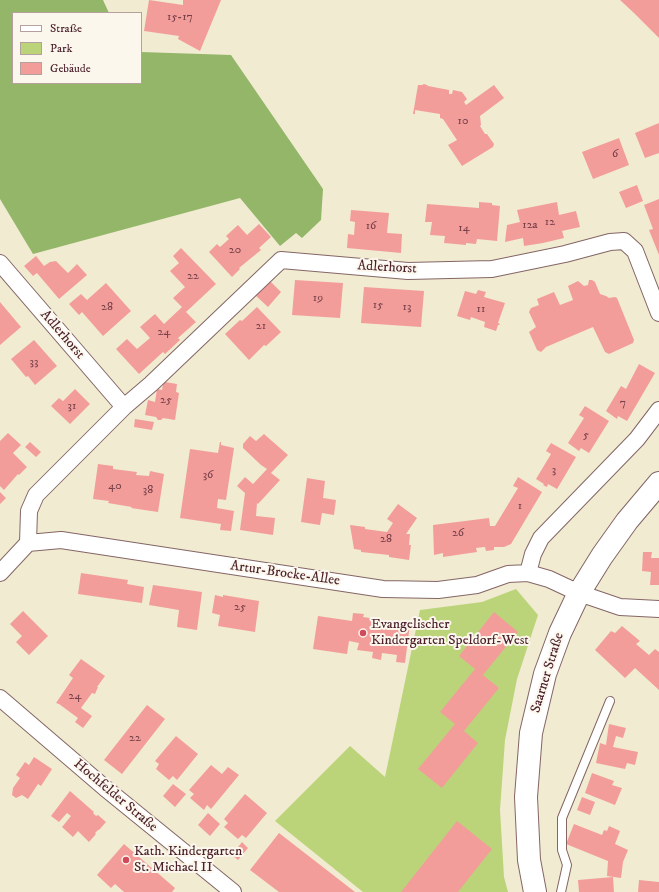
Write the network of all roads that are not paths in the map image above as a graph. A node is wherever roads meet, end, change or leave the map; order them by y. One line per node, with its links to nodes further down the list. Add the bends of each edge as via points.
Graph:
1 (0, 263): 3 (street, Adlerhorst)
2 (659, 313): 3 (street, Adlerhorst, via 635,251 624,241 492,269 408,270 281,260)
3 (124, 407): 6 (street, Adlerhorst, via 36,495 29,511)
4 (659, 410): 8 (street, via 637,439 541,538)
5 (659, 483): 9 (main road, Saarner Straße, via 627,521)
6 (28, 543): 7 (street); 8 (street, Artur-Brocke-Allee, via 61,540 383,589 438,590 477,585 508,574)
7 (0, 573)
8 (528, 573): 9 (street, Artur-Brocke-Allee, via 549,578)
9 (579, 593): 10 (street, Artur-Brocke-Allee, via 620,607); 14 (main road, Saarner Straße, via 560,633 545,674 530,733 526,797 529,860)
10 (659, 609)
11 (0, 698): 13 (street, Hochfelder Straße)
12 (610, 701): 15 (lane, via 562,818 562,850 567,866)
13 (232, 892)
14 (535, 892)
15 (561, 892)

